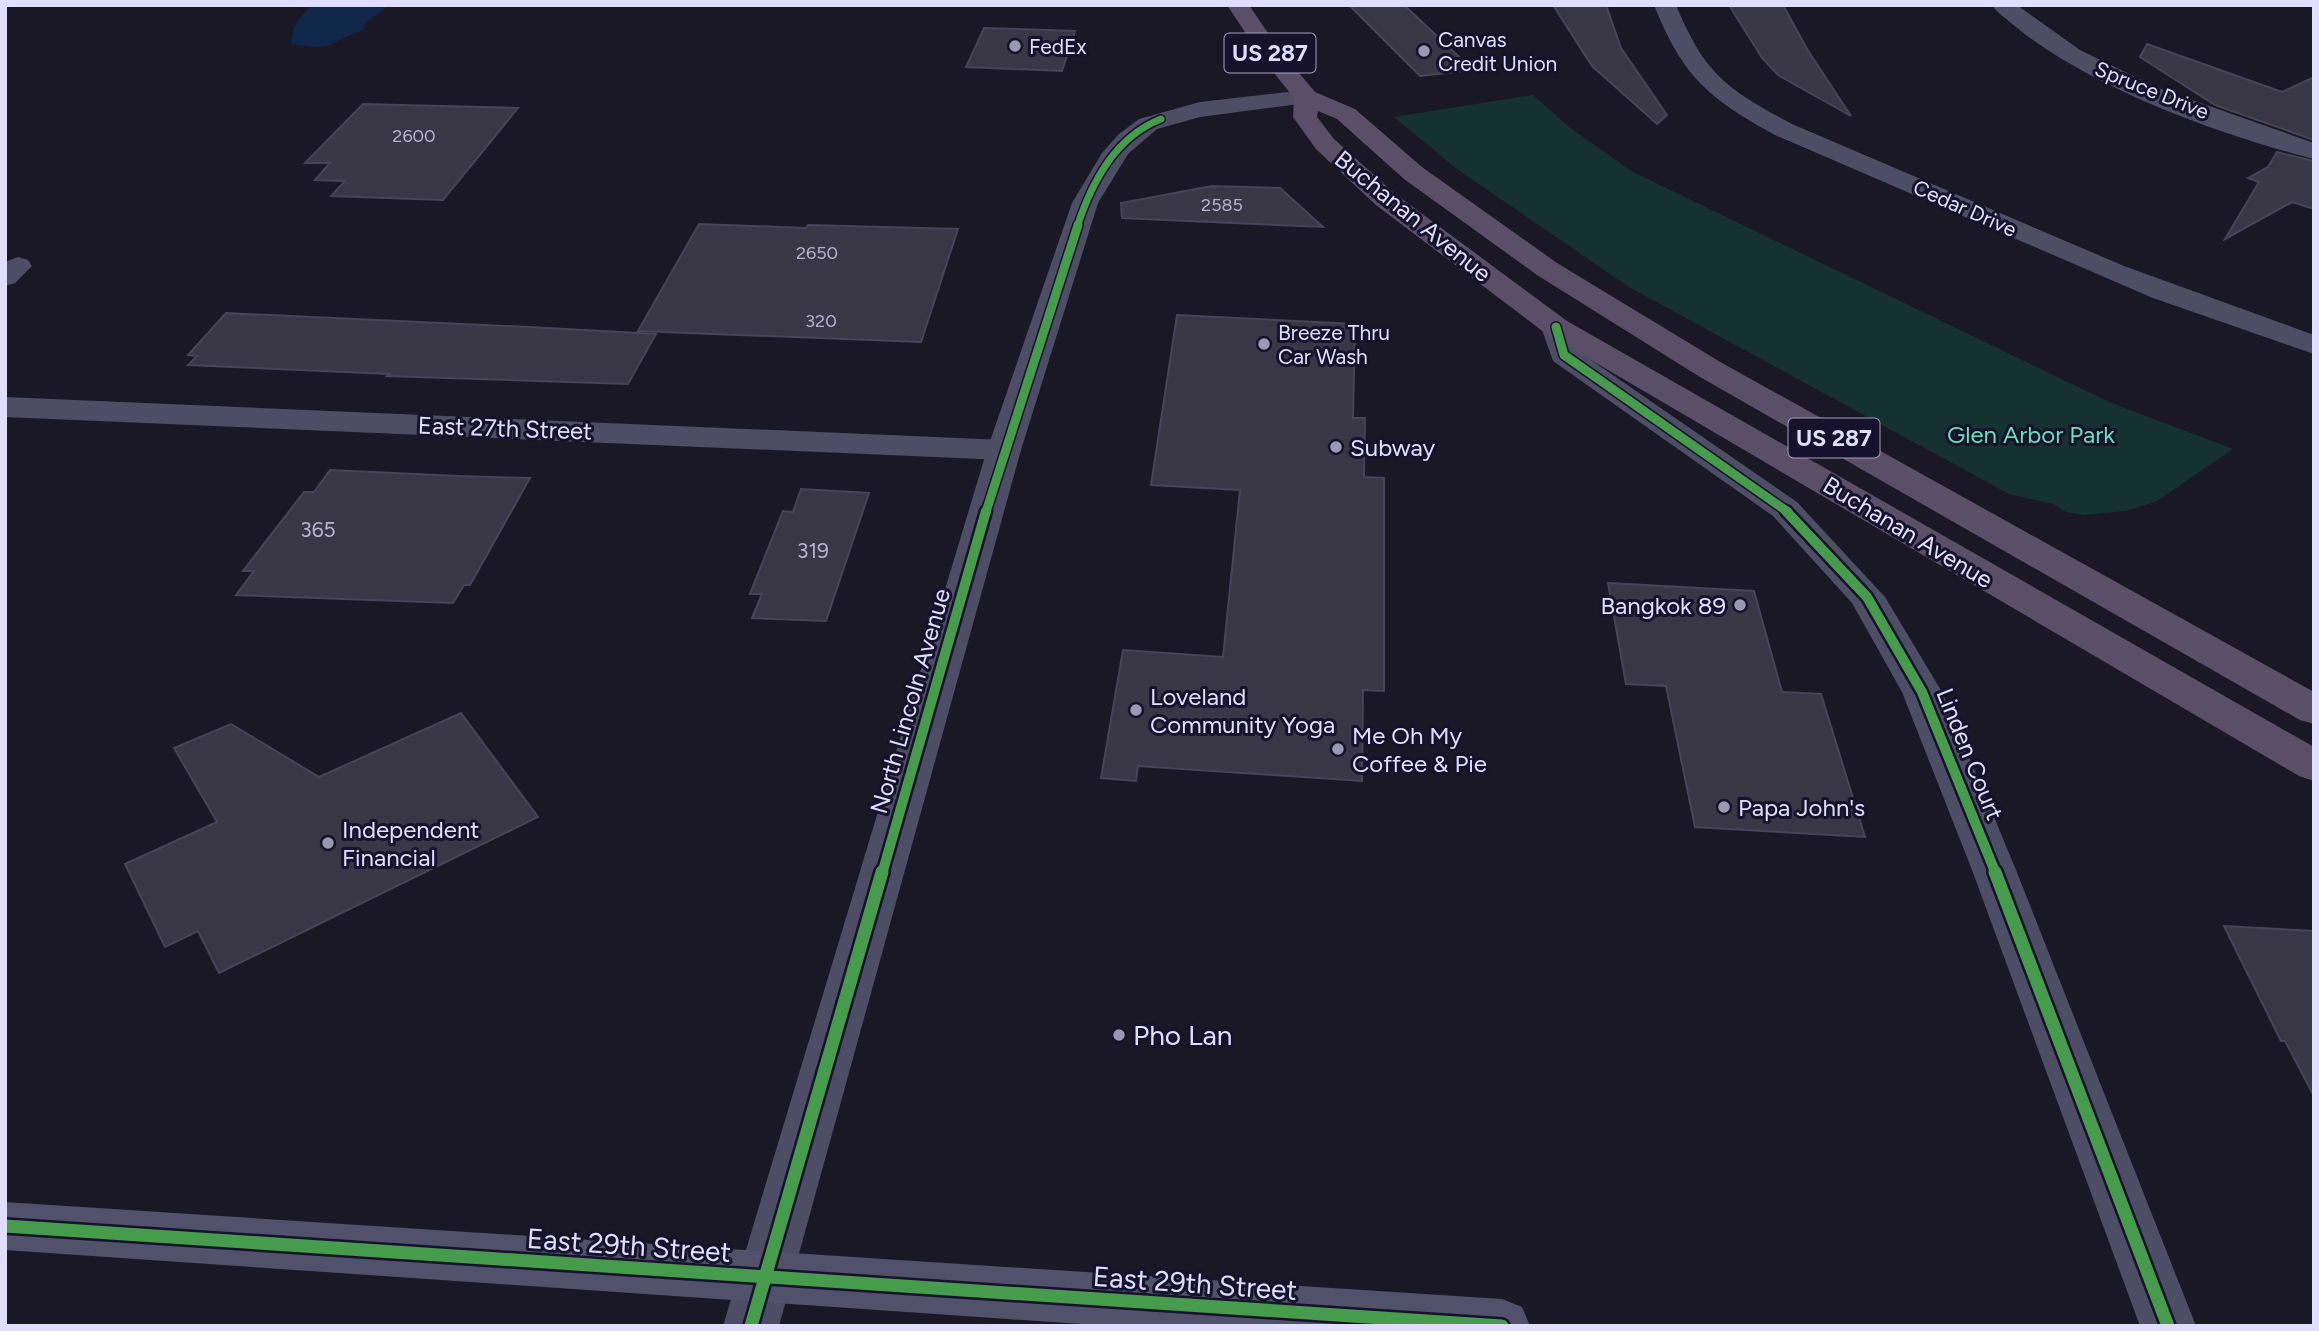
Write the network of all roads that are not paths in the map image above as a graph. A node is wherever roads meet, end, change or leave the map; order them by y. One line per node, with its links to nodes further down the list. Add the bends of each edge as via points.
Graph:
1 (1238, 5): 4 (highway, US 287)
2 (1665, 5): 7 (street, Cedar Drive, via 1696,69 1738,102 1795,134 2063,251 2236,321)
3 (2003, 5): 5 (street, Spruce Drive, via 2045,41 2121,80)
4 (1306, 97): 6 (highway, Buchanan Avenue / US 287, via 1305,117 1354,173 1434,239); 9 (street, North Lincoln Avenue, via 1171,116 1147,124 1129,138 1101,172 1086,203); 10 (highway, Buchanan Avenue / US 287, via 1346,114 1413,173 1494,233 1628,320)
5 (2314, 151)
6 (1556, 327): 11 (highway, Buchanan Avenue / US 287); 15 (street, Linden Court, via 1564,355 1785,509 1867,597 1922,692)
7 (2314, 345)
8 (5, 407): 9 (street, East 27th Street)
9 (1004, 450): 13 (street, North Lincoln Avenue)
10 (2314, 710)
11 (2314, 766)
12 (5, 1226): 13 (main road, East 29th Street)
13 (758, 1301): 14 (main road, East 29th Street)
14 (1502, 1326)
15 (2168, 1326)

